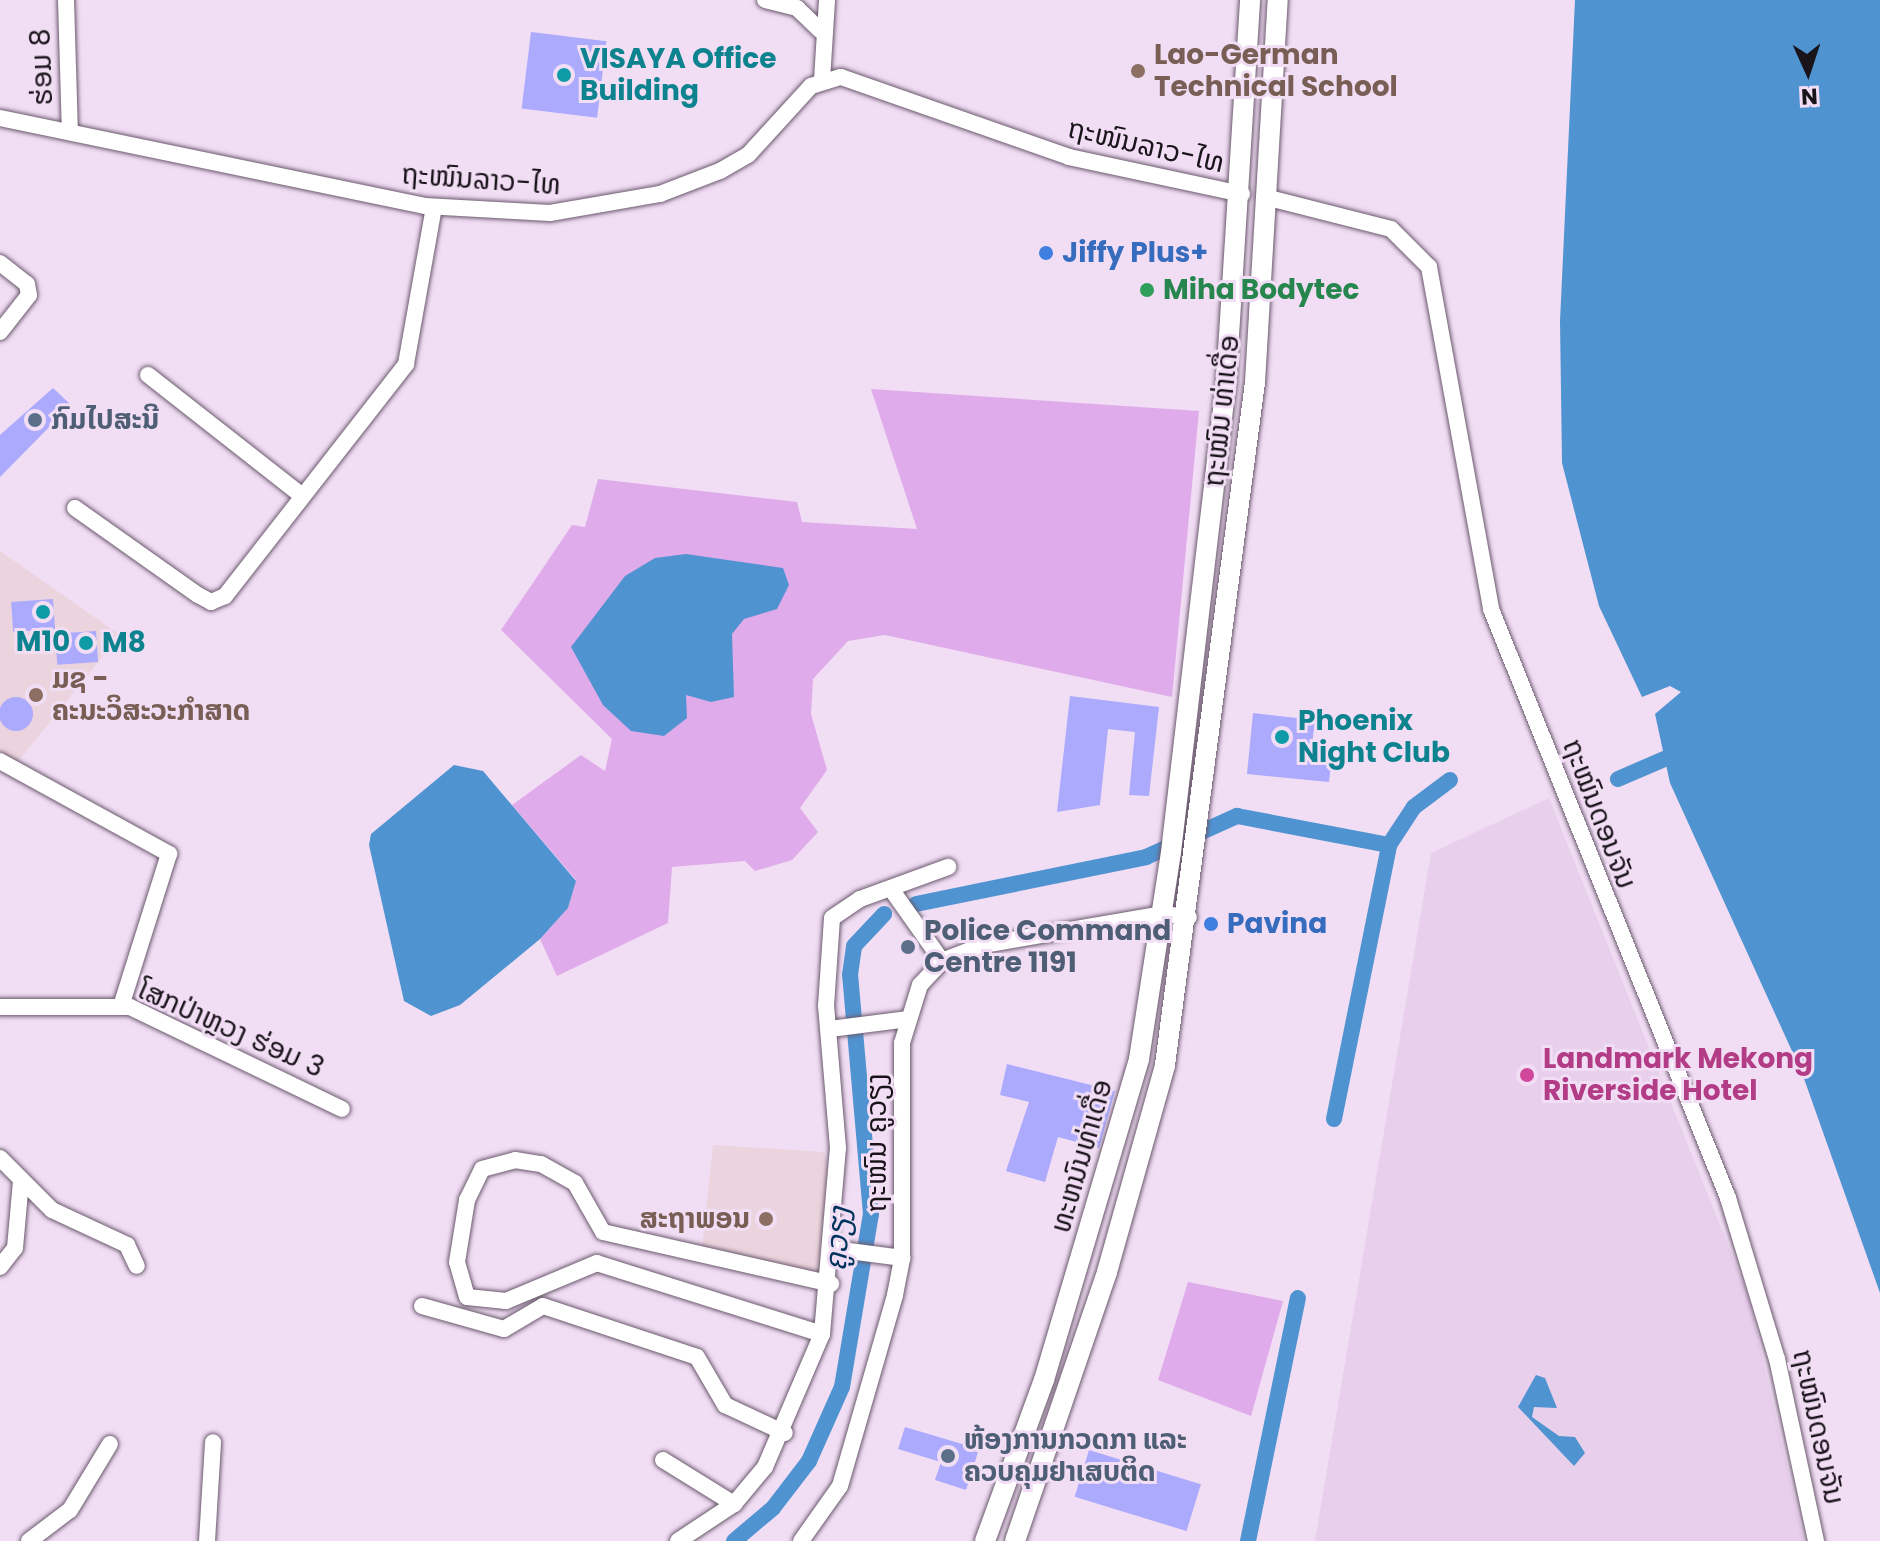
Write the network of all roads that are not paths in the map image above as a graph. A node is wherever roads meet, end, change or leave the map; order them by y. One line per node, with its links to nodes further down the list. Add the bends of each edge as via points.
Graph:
1 (66, 0): 9 (street, ຮ່ອມ 8)
2 (765, 0): 6 (street, via 797,8)
3 (827, 0): 6 (street)
4 (1250, 0): 10 (main road, ຖະໝົນ ທ່າເດື່ອ)
5 (1278, 0): 11 (main road, ຖະໝົນ ທ່າເດື່ອ)
6 (820, 30): 7 (street)
7 (822, 80): 10 (street, ຖະໜົນລາວ-ໄທ, via 852,79 1069,157); 12 (street, ຖະໜົນລາວ-ໄທ, via 748,155 675,190 583,211)
8 (0, 118): 9 (street, ຖະໜົນລາວ-ໄທ)
9 (70, 131): 12 (street, ຖະໜົນລາວ-ໄທ)
10 (1242, 194): 11 (main road); 19 (main road, ຖະໝົນ ທ່າເດື່ອ)
11 (1269, 198): 20 (main road, ຖະໝົນ ທ່າເດື່ອ, via 1255,382); 51 (street, ຖະໝົນດອນຈັນ, via 1391,229 1429,267 1491,609 1728,1198 1769,1326)
12 (434, 207): 16 (street, via 406,364)
13 (0, 263): 14 (street, via 27,284 29,295)
14 (0, 332)
15 (148, 375): 16 (street)
16 (301, 495): 17 (street, via 225,596 211,602)
17 (75, 508)
18 (0, 761): 26 (street, via 169,854)
19 (1180, 773): 23 (main road, ທະຫນົນທ່າເດື່ອ)
20 (1206, 779): 24 (main road, ທະຫນົນທ່າເດື່ອ)
21 (948, 867): 22 (street)
22 (891, 889): 25 (street); 29 (street, via 832,918)
23 (1163, 914): 24 (street); 25 (street, via 983,945); 49 (main road, ທະຫນົນທ່າເດື່ອ, via 1139,1059 1109,1172)
24 (1189, 917): 50 (main road, ທະຫນົນທ່າເດື່ອ, via 1136,1179)
25 (942, 961): 28 (street, ຖະໜົນ ຄູວຽງ, via 920,985)
26 (121, 1006): 27 (street, ໂສກປ່າຫຼວງ ຮ່ອມ 3); 30 (street, ໂສກປ່າຫຼວງ ຮ່ອມ 3)
27 (0, 1007)
28 (900, 1020): 29 (street); 34 (street, ຖະໜົນ ຄູວຽງ)
29 (835, 1029): 33 (street)
30 (342, 1109)
31 (0, 1158): 32 (street)
32 (21, 1181): 35 (street, via 52,1210 127,1245); 36 (street, via 15,1248)
33 (837, 1249): 34 (street); 37 (street)
34 (902, 1258): 48 (street, ຖະໜົນ ຄູວຽງ, via 852,1455 827,1514)
35 (137, 1266)
36 (0, 1267)
37 (831, 1284): 39 (street); 39 (street, via 603,1232 575,1183 541,1164 515,1160 482,1169 467,1200 457,1262 467,1297 506,1301 597,1263)
38 (422, 1306): 40 (street, via 504,1329 543,1306 697,1357 725,1405)
39 (822, 1334): 40 (street)
40 (785, 1433): 44 (street)
41 (213, 1442): 46 (street)
42 (110, 1444): 45 (street, via 70,1510)
43 (663, 1460): 44 (street)
44 (734, 1504): 47 (street)
45 (29, 1541)
46 (207, 1541)
47 (678, 1541)
48 (801, 1541)
49 (985, 1541)
50 (1015, 1541)
51 (1816, 1541)

